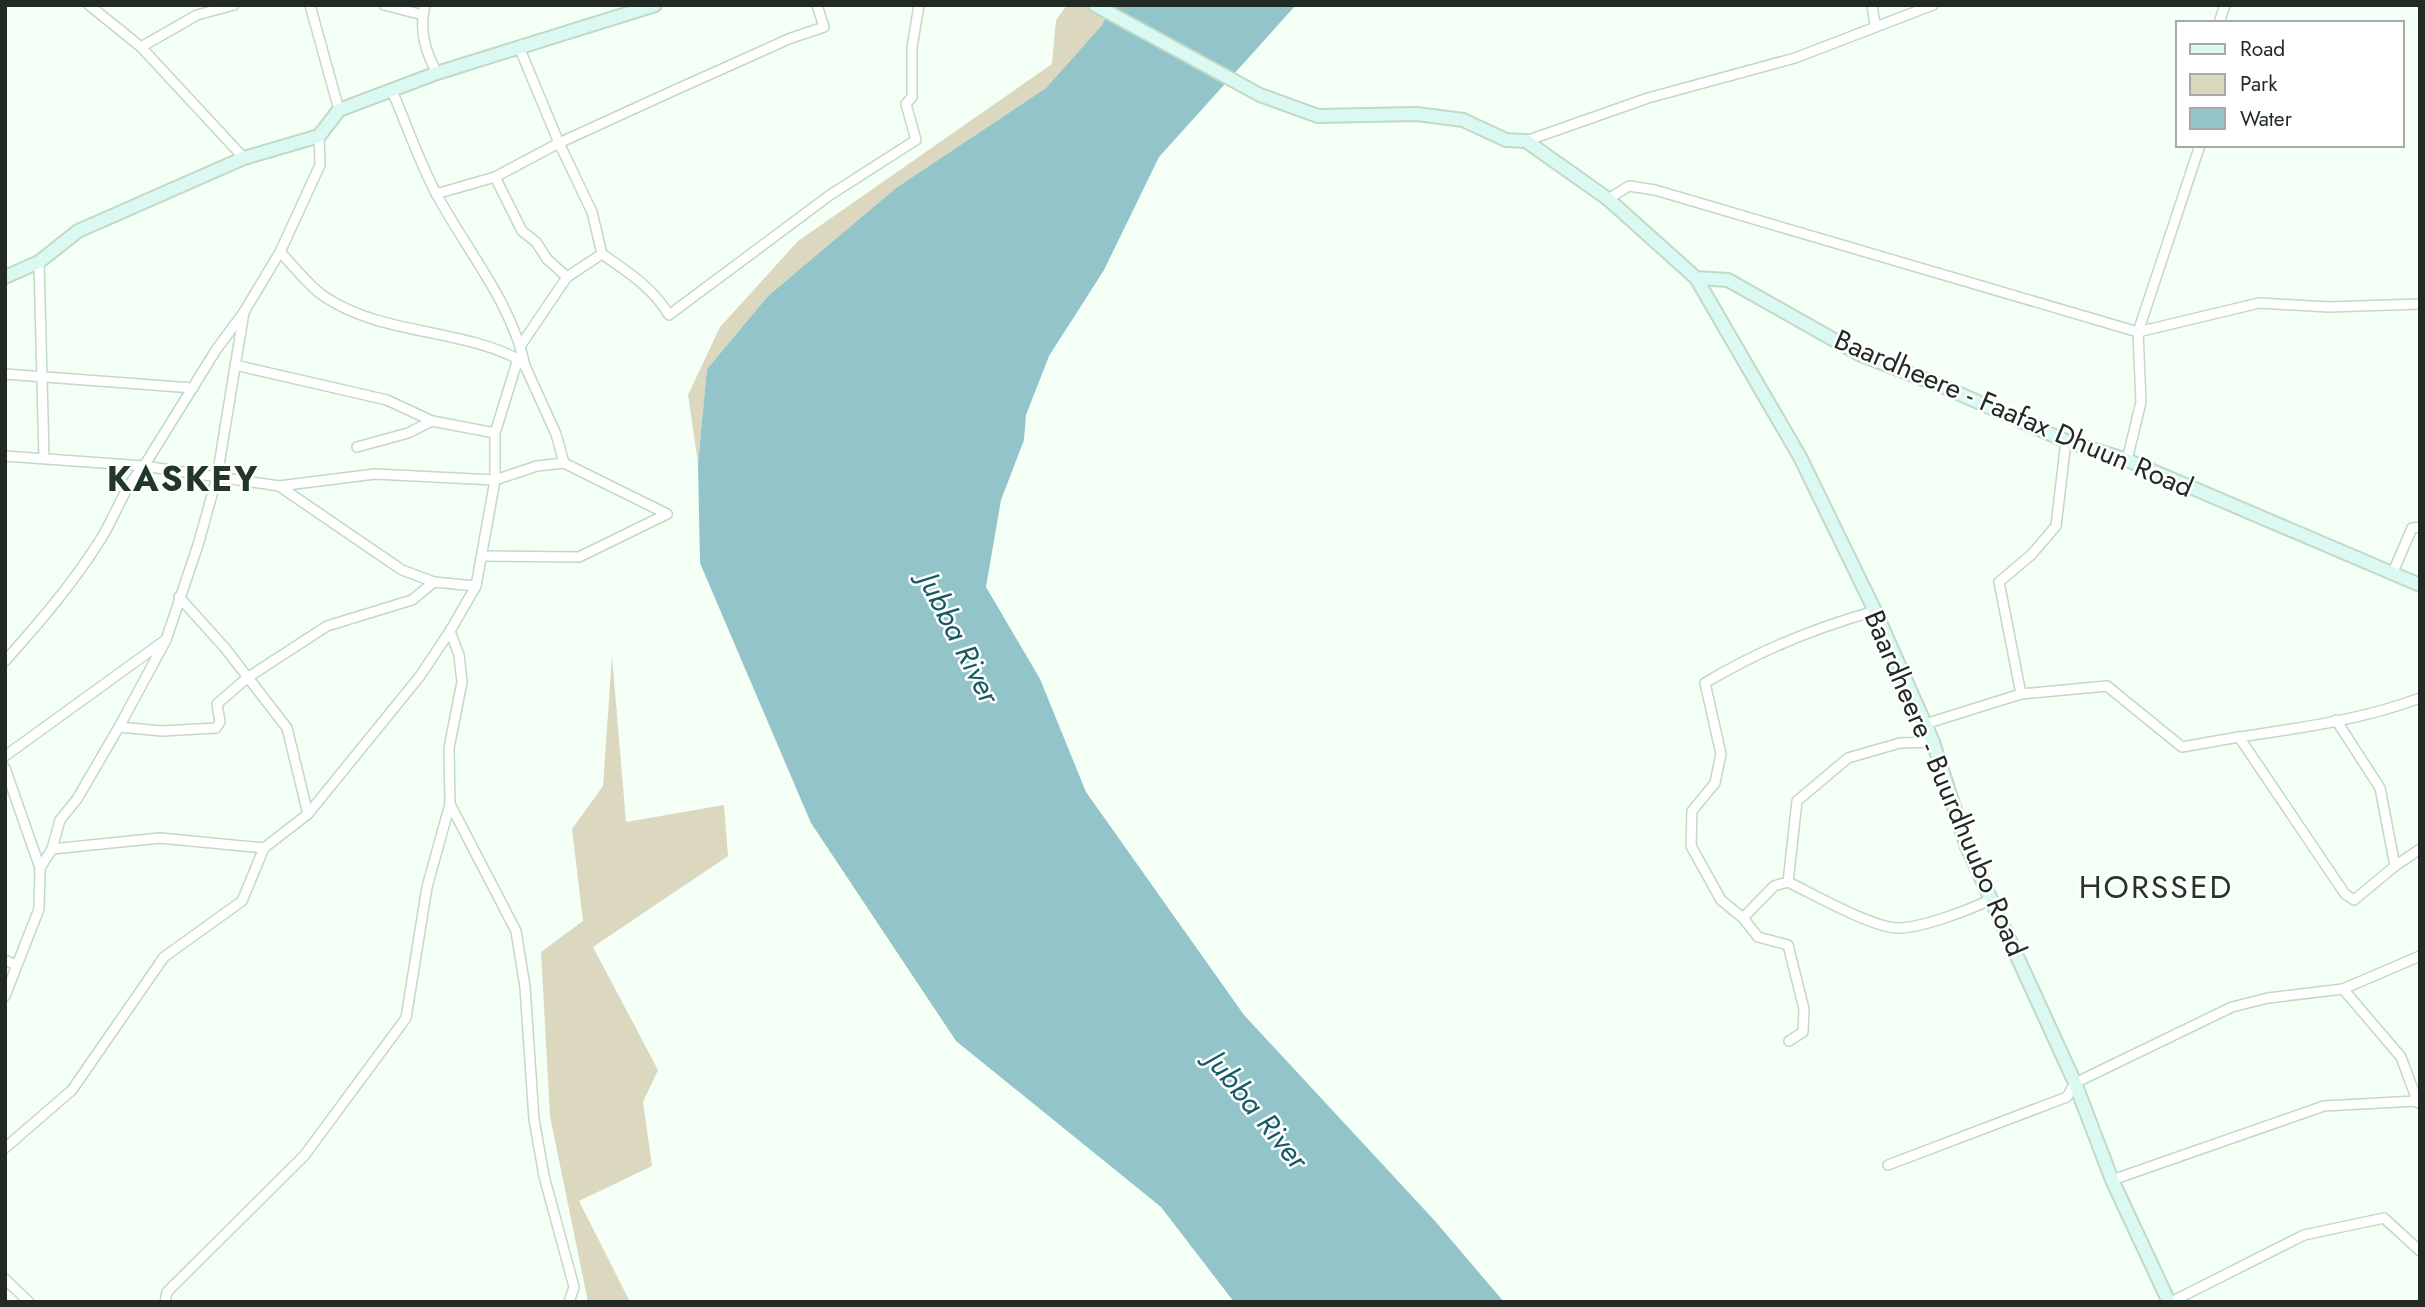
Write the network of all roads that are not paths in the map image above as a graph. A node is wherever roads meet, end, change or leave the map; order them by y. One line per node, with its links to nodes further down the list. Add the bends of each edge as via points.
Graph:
1 (89, 5): 13 (street)
2 (234, 5): 13 (street, via 197,15)
3 (310, 5): 17 (street)
4 (384, 5): 11 (street)
5 (655, 5): 14 (main road)
6 (817, 5): 20 (street, via 824,27)
7 (919, 5): 27 (street, via 912,47 912,97 906,104 916,140 831,195 669,315 634,276)
8 (1095, 5): 19 (main road, via 1259,96 1318,116 1418,114 1463,120 1506,139)
9 (1871, 5): 12 (street)
10 (1933, 5): 12 (street)
11 (424, 10): 15 (street, via 426,53)
12 (1875, 25): 19 (street, via 1795,58 1648,98)
13 (141, 47): 22 (street)
14 (519, 47): 15 (main road); 20 (street)
15 (437, 73): 16 (main road)
16 (392, 91): 17 (main road); 24 (street)
17 (339, 110): 18 (main road)
18 (319, 136): 22 (main road); 26 (street, via 320,165)
19 (1526, 141): 25 (main road)
20 (559, 143): 23 (street); 27 (street, via 593,212)
21 (2199, 147): 34 (street)
22 (244, 158): 28 (main road, via 78,231)
23 (495, 177): 24 (street); 30 (street, via 522,231)
24 (436, 194): 35 (street, via 478,261)
25 (1608, 199): 31 (main road); 34 (street, via 1629,186 1655,190)
26 (280, 252): 33 (street); 36 (street, via 324,297 363,316 492,346)
27 (602, 254): 30 (street)
28 (39, 262): 29 (main road); 39 (street)
29 (5, 277)
30 (567, 277): 35 (street)
31 (1696, 278): 43 (main road, Baardheere - Faafax Dhuun Road, via 1728,279 1859,354); 60 (main road, Baardheere - Buurdhuubo Road, via 1800,457)
32 (2420, 304): 34 (street, via 2329,307 2259,303)
33 (244, 312): 37 (street); 40 (street)
34 (2138, 332): 47 (street, via 2141,402)
35 (521, 345): 36 (street)
36 (522, 363): 42 (street); 48 (street, via 556,434)
37 (235, 365): 41 (street, via 387,400); 50 (street)
38 (5, 374): 39 (street)
39 (43, 377): 40 (street); 46 (street)
40 (193, 388): 49 (street)
41 (432, 421): 42 (street); 44 (street)
42 (495, 433): 51 (street)
43 (2066, 441): 47 (main road, Baardheere - Faafax Dhuun Road); 65 (street, via 2056,526 1999,582)
44 (357, 447)
45 (5, 456): 46 (street)
46 (44, 457): 49 (street)
47 (2127, 460): 55 (main road, Baardheere - Faafax Dhuun Road)
48 (564, 463): 51 (street, via 537,466); 54 (street, via 667,514 579,557)
49 (144, 466): 50 (street); 63 (street, via 131,480 100,542 55,604)
50 (217, 477): 52 (street); 59 (street)
51 (495, 480): 52 (street, via 375,474); 54 (street)
52 (279, 486): 56 (street, via 402,570)
53 (2420, 527): 55 (street, via 2412,528)
54 (482, 556): 58 (street)
55 (2393, 572): 57 (main road, Baardheere - Faafax Dhuun Road)
56 (434, 582): 58 (street); 64 (street, via 412,600 327,626)
57 (2420, 585)
58 (475, 586): 61 (street)
59 (179, 597): 62 (street); 64 (street)
60 (1875, 611): 68 (main road, Baardheere - Buurdhuubo Road); 83 (street, via 1754,654 1705,683 1721,754 1715,783 1692,811 1691,846 1721,900)
61 (450, 631): 74 (street, via 462,682 449,748); 75 (street, via 420,676)
62 (166, 640): 69 (street); 72 (street)
63 (5, 661)
64 (247, 678): 69 (street, via 218,704 220,722 216,727 162,731); 75 (street, via 287,728)
65 (2021, 694): 68 (street); 70 (street, via 2108,686 2182,747)
66 (2420, 698): 67 (street)
67 (2336, 720): 70 (street); 79 (street, via 2380,788)
68 (1925, 723): 71 (main road, Baardheere - Buurdhuubo Road)
69 (119, 727): 77 (street, via 60,820)
70 (2239, 737): 79 (street, via 2345,894 2354,900)
71 (1933, 742): 81 (street, via 1900,743 1847,758 1797,801); 82 (main road, Baardheere - Buurdhuubo Road, via 1968,847)
72 (5, 756)
73 (5, 768): 80 (street)
74 (450, 804): 98 (street, via 427,887 406,1018 304,1156 167,1292); 99 (street, via 516,931 525,987 534,1119 574,1287)
75 (308, 814): 76 (street)
76 (264, 848): 77 (street, via 160,838); 92 (street, via 242,901 164,957 72,1090)
77 (52, 849): 80 (street)
78 (2420, 849): 79 (street)
79 (2395, 866)
80 (40, 868): 86 (street, via 39,909)
81 (1788, 882): 82 (street, via 1900,928 1960,914); 83 (street, via 1774,886)
82 (1992, 899): 90 (main road, Baardheere - Buurdhuubo Road)
83 (1743, 918): 89 (street, via 1758,937 1788,945 1804,1009 1803,1032)
84 (2420, 956): 87 (street)
85 (5, 960): 86 (street)
86 (16, 965): 88 (street)
87 (2343, 989): 90 (street, via 2232,1007); 91 (street, via 2401,1057)
88 (5, 996)
89 (1788, 1041)
90 (2075, 1083): 93 (street, via 2067,1097); 94 (main road, Baardheere - Buurdhuubo Road)
91 (2418, 1103): 94 (street, via 2324,1106)
92 (5, 1149)
93 (1888, 1165)
94 (2112, 1180): 100 (main road, Baardheere - Buurdhuubo Road)
95 (2420, 1251): 100 (street, via 2384,1218 2304,1235)
96 (5, 1279): 97 (street)
97 (29, 1302)
98 (165, 1302)
99 (569, 1302)
100 (2170, 1302)

